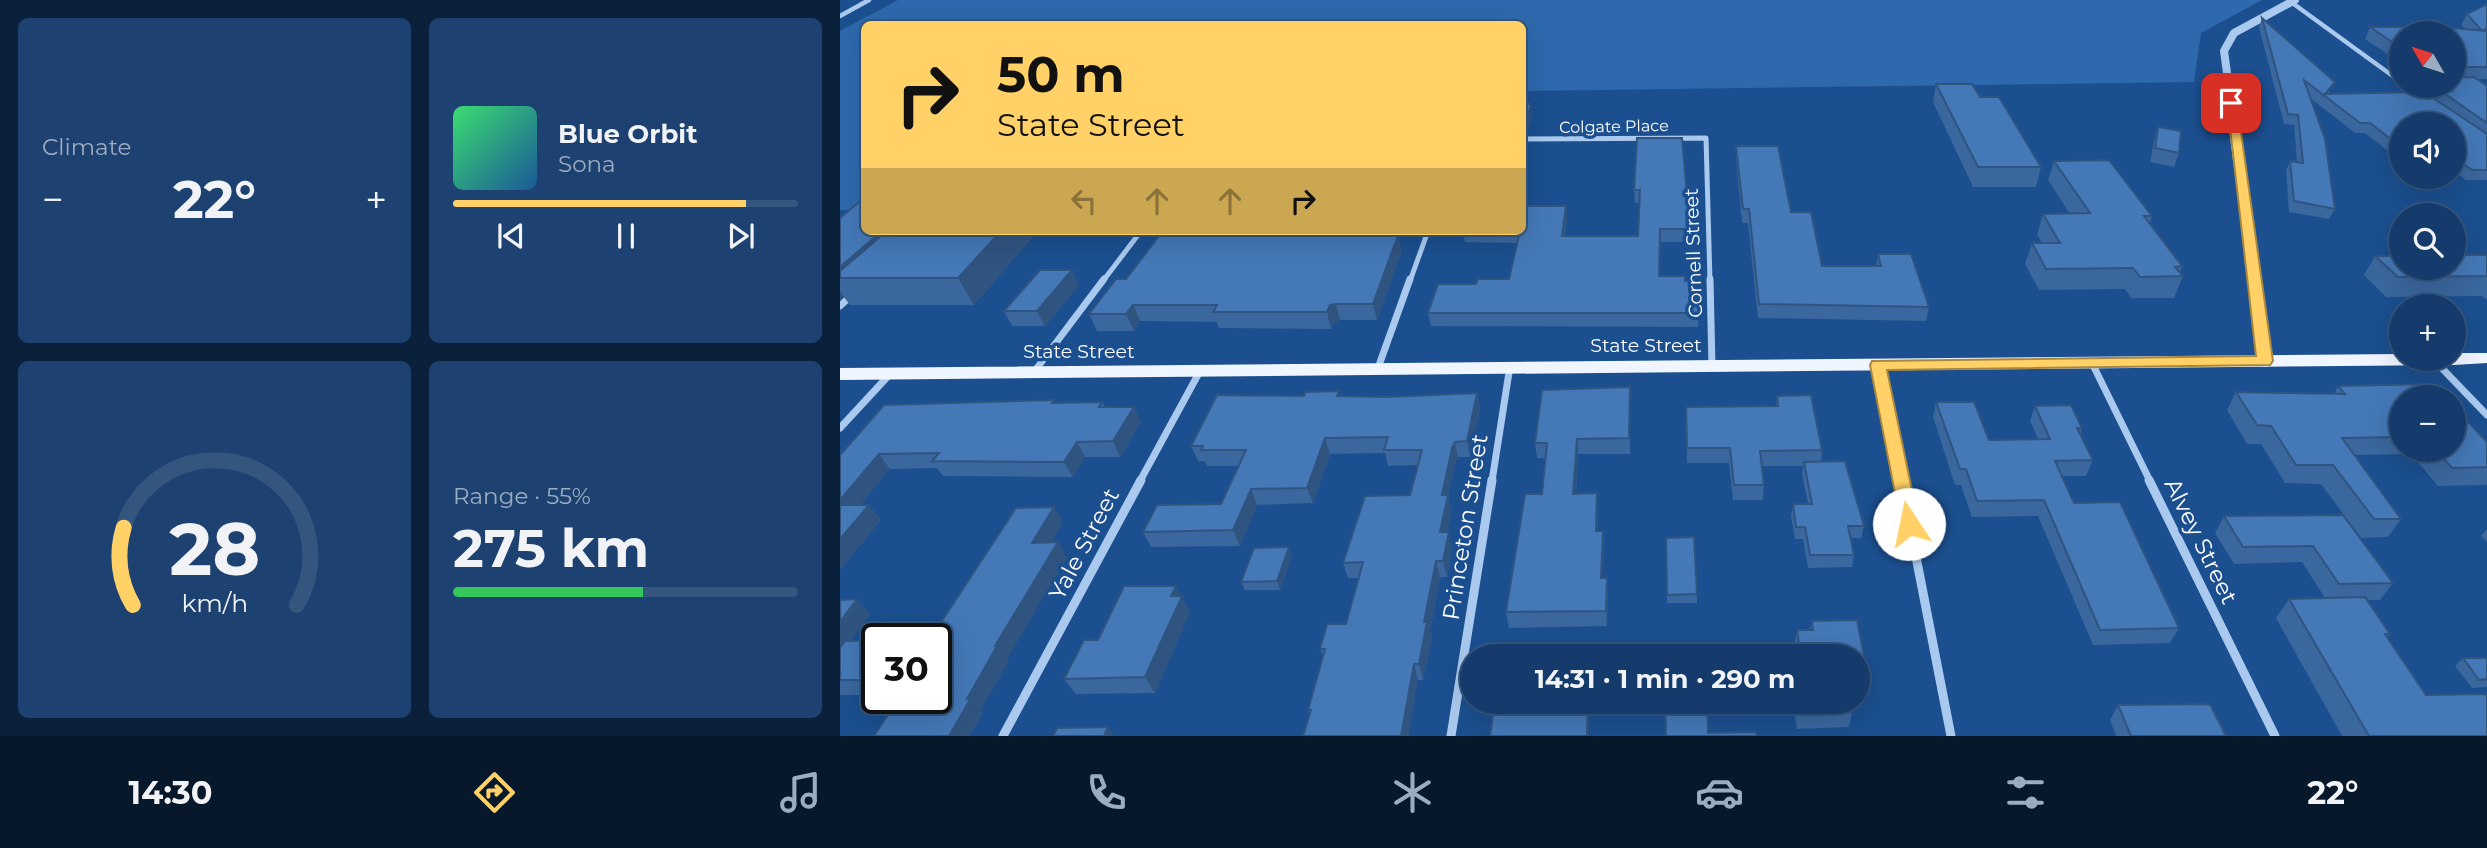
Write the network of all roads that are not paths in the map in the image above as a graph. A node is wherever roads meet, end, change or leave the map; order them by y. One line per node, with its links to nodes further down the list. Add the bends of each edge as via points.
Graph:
1 (869, 0): 3 (street)
2 (2293, 1): 4 (street); 16 (street, via 2234,33 2224,51)
3 (840, 16)
4 (2389, 73)
5 (2424, 98): 6 (street)
6 (2427, 100)
7 (1706, 138): 8 (street, Colgate Place); 20 (street, Cornell Street)
8 (1526, 139)
9 (1138, 235): 24 (street)
10 (1427, 235): 21 (street)
11 (859, 289): 12 (street)
12 (840, 306)
13 (2487, 358): 14 (main road, State Street)
14 (2466, 359)
15 (2389, 360): 16 (main road, State Street)
16 (2265, 361): 17 (main road, State Street)
17 (2092, 363): 19 (main road, State Street); 32 (street, Alvey Street)
18 (1510, 365): 20 (main road, State Street); 21 (main road, State Street); 30 (street, Princeton Street)
19 (1878, 365): 20 (main road, State Street); 31 (street)
20 (1712, 367)
21 (1378, 368): 22 (main road, State Street)
22 (1200, 371): 24 (main road, State Street); 29 (street, Yale Street)
23 (2445, 371): 27 (street)
24 (1034, 372): 25 (main road, State Street)
25 (890, 373): 26 (main road, State Street); 28 (street)
26 (840, 374)
27 (2487, 415)
28 (840, 428)
29 (1003, 736)
30 (1451, 736)
31 (1951, 736)
32 (2275, 736)

